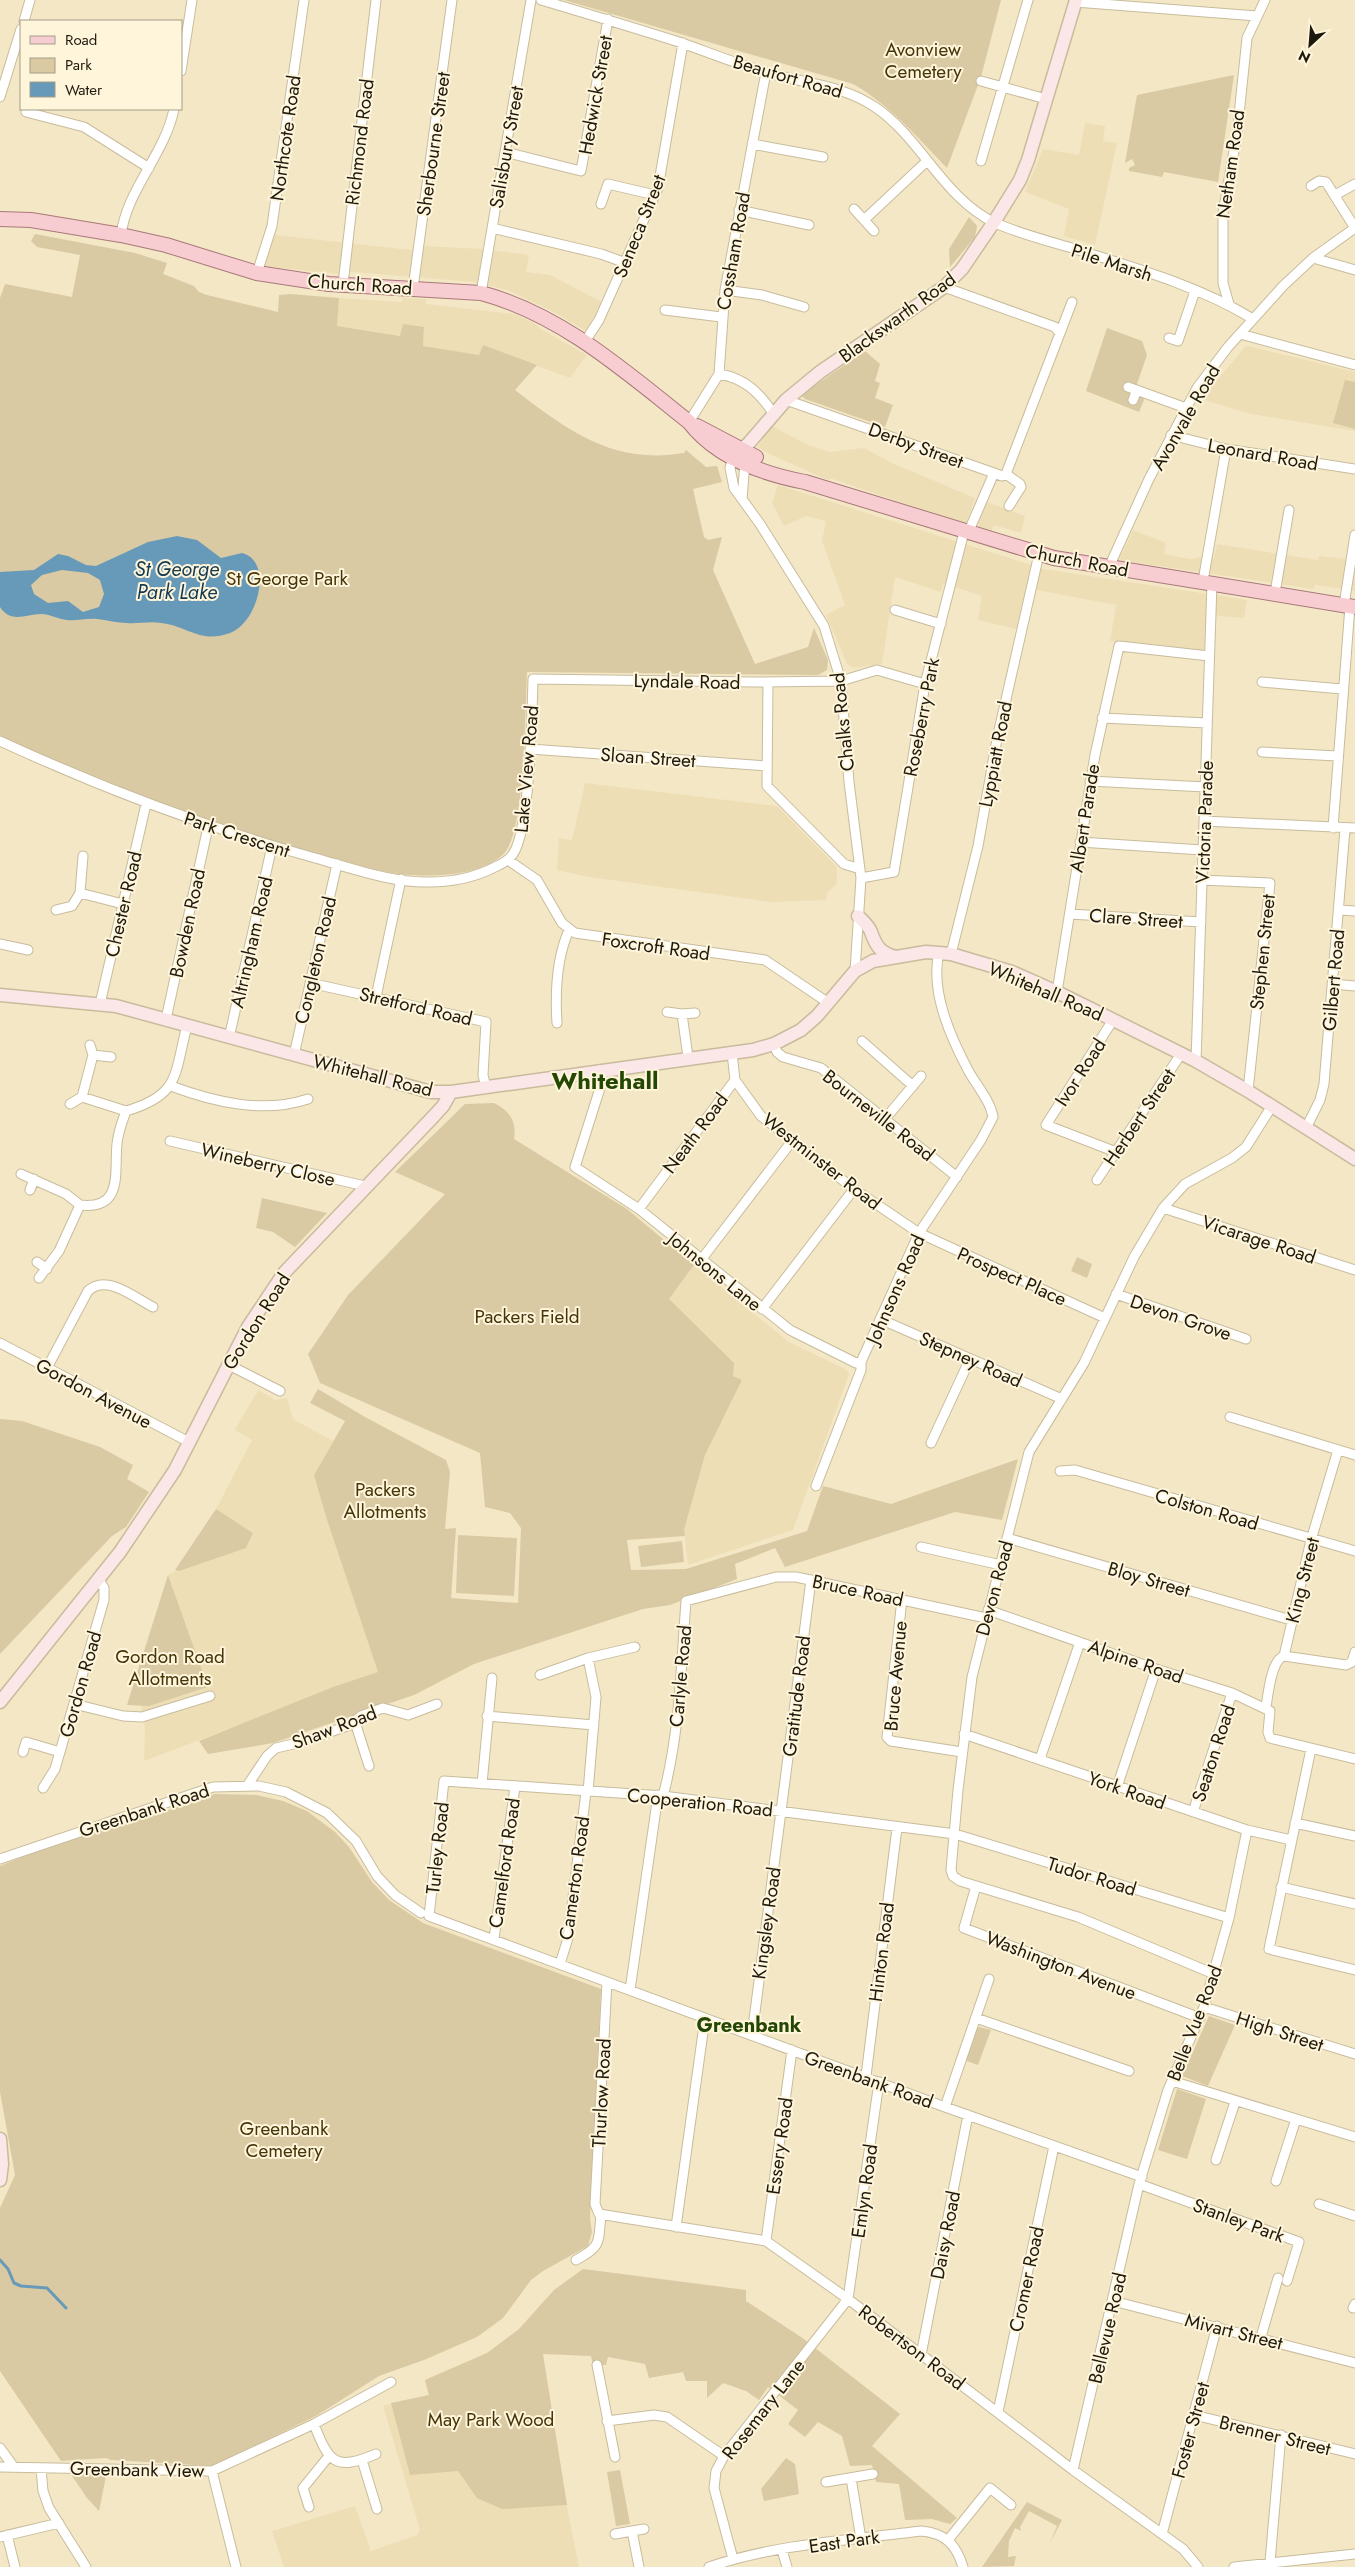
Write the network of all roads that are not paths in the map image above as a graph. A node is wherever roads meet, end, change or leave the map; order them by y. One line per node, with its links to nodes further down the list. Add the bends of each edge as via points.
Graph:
1 (30, 0): 13 (street)
2 (192, 0): 16 (street)
3 (304, 0): 49 (street, Northcote Road, via 272,226)
4 (376, 0): 50 (street, Richmond Road)
5 (452, 0): 52 (street, Sherbourne Street)
6 (531, 0): 26 (street, Salisbury Street)
7 (541, 0): 12 (street, Beaufort Road)
8 (1028, 0): 20 (street)
9 (1265, 0): 11 (street, Netham Road)
10 (1076, 1): 11 (street); 22 (main road, Blackswarth Road)
11 (1257, 16): 57 (street, Netham Road, via 1244,54 1237,134 1221,226 1223,283)
12 (608, 19): 15 (street, Beaufort Road); 26 (street, Hedwick Street, via 581,171)
13 (24, 20)
14 (20, 32): 19 (street)
15 (682, 44): 17 (street, Beaufort Road); 33 (street, Seneca Street, via 660,182)
16 (182, 67)
17 (766, 72): 25 (street, Cossham Road); 28 (street, Beaufort Road, via 860,98 877,108 907,136)
18 (981, 81): 20 (street)
19 (2, 84): 21 (street)
20 (1003, 87): 22 (street); 29 (street)
21 (0, 96)
22 (1046, 99): 40 (main road, Blackswarth Road, via 1026,166)
23 (174, 110): 30 (street, via 168,131)
24 (26, 112): 30 (street, via 84,127)
25 (752, 144): 27 (street); 37 (street, Cossham Road)
26 (505, 152): 42 (street, Salisbury Street)
27 (823, 157)
28 (927, 161): 39 (street); 40 (street, Beaufort Road, via 965,202)
29 (981, 161)
30 (149, 168): 45 (street, via 124,216)
31 (1355, 184): 34 (street)
32 (1311, 186): 34 (street, via 1319,181 1326,182)
33 (655, 195): 35 (street, via 608,184); 47 (street, Seneca Street)
34 (1335, 195): 43 (street)
35 (601, 204)
36 (854, 209): 39 (street)
37 (739, 210): 41 (street); 53 (street, Cossham Road)
38 (1, 218): 45 (main road, Church Road)
39 (864, 220): 44 (street)
40 (994, 222): 51 (main road, Blackswarth Road, via 962,268); 54 (street, Pile Marsh)
41 (809, 225)
42 (492, 228): 47 (street); 55 (street, Salisbury Street)
43 (1355, 228): 46 (street, Avonvale Road)
44 (874, 231)
45 (121, 235): 49 (main road, Church Road)
46 (1313, 258): 48 (street); 61 (street, Avonvale Road)
47 (626, 263): 65 (street, Seneca Street, via 599,320)
48 (1355, 270)
49 (257, 273): 50 (main road, Church Road)
50 (343, 284): 52 (main road, Church Road)
51 (944, 286): 62 (street, via 1055,327); 68 (main road, Blackswarth Road, via 820,372)
52 (413, 288): 55 (main road, Church Road)
53 (725, 290): 58 (street, via 762,295); 60 (street, Cossham Road)
54 (1196, 291): 57 (street, Pile Marsh); 64 (street, via 1178,341)
55 (481, 294): 65 (main road, Church Road, via 536,312)
56 (1072, 302): 62 (street)
57 (1229, 304): 61 (street)
58 (804, 307)
59 (665, 310): 60 (street)
60 (721, 317): 67 (street, Cossham Road)
61 (1253, 319): 63 (street, Avonvale Road)
62 (1060, 333): 78 (street)
63 (1240, 334): 66 (street); 70 (street, Avonvale Road, via 1197,388)
64 (1169, 338)
65 (584, 343): 72 (main road, Church Road)
66 (1355, 365)
67 (719, 374): 71 (street, via 750,386 762,396); 72 (street)
68 (786, 400): 71 (main road, Blackswarth Road); 77 (street, Derby Street)
69 (1133, 400): 70 (street, via 1133,389)
70 (1186, 408): 73 (street, Avonvale Road)
71 (773, 413): 75 (main road, Blackswarth Road)
72 (688, 422): 75 (main road, Church Road, via 700,437)
73 (1172, 435): 74 (street, Leonard Road); 85 (street, Avonvale Road)
74 (1226, 450): 76 (street, Leonard Road); 86 (street, Victoria Parade)
75 (743, 453): 79 (street); 79 (street, Chalks Road, via 730,473 734,488); 82 (main road, Church Road, via 805,482)
76 (1355, 469)
77 (994, 473): 78 (street, Derby Street); 82 (street, Roseberry Park)
78 (1006, 474): 80 (street, via 1021,487)
79 (742, 499): 93 (street, Chalks Road, via 824,626)
80 (1009, 506)
81 (1289, 510): 87 (street)
82 (966, 532): 84 (main road, Church Road); 90 (street, Roseberry Park)
83 (1355, 536): 88 (street)
84 (1039, 554): 85 (main road, Church Road); 134 (street, Lyppiatt Road, via 997,739 978,846)
85 (1109, 567): 86 (main road, Church Road)
86 (1208, 582): 87 (main road, Church Road); 91 (street, Victoria Parade)
87 (1275, 593): 88 (main road, Church Road)
88 (1350, 606): 97 (street)
89 (895, 610): 90 (street)
90 (941, 624): 96 (street, Roseberry Park)
91 (1209, 656): 98 (street, Albert Parade, via 1119,646); 99 (street, Victoria Parade)
92 (533, 679): 94 (street, Lyndale Road); 101 (street, Lake View Road)
93 (841, 681): 94 (street, Lyndale Road); 96 (street, Lyndale Road, via 876,670); 120 (street, Chalks Road, via 848,782)
94 (768, 682): 104 (street)
95 (1262, 682): 97 (street)
96 (926, 684): 120 (street, Roseberry Park, via 894,872)
97 (1342, 689): 103 (street)
98 (1102, 718): 99 (street); 105 (street, Albert Parade)
99 (1206, 723): 106 (street, Victoria Parade)
100 (0, 741): 107 (street, Park Crescent)
101 (530, 749): 104 (street, Sloan Street); 117 (street, Lake View Road, via 519,844)
102 (1262, 752): 103 (street)
103 (1337, 756): 110 (street)
104 (767, 766): 120 (street, via 767,786 844,864)
105 (1090, 780): 106 (street); 113 (street, Albert Parade)
106 (1205, 787): 108 (street, Victoria Parade)
107 (146, 804): 109 (street, Park Crescent); 124 (street, Chester Road)
108 (1204, 821): 110 (street); 115 (street, Victoria Parade)
109 (208, 827): 114 (street, Park Crescent); 148 (street, Bowden Road)
110 (1333, 828): 112 (street)
111 (1355, 828): 112 (street)
112 (1345, 829): 126 (street, Gilbert Road)
113 (1080, 842): 115 (street); 128 (street, Albert Parade)
114 (272, 846): 118 (street, Park Crescent); 152 (street, Altringham Road)
115 (1202, 850): 122 (street, Victoria Parade)
116 (84, 856): 123 (street)
117 (508, 860): 119 (street, Lake View Road); 131 (street, via 538,880)
118 (337, 864): 121 (street, Park Crescent); 137 (street, Congleton Road)
119 (484, 873): 121 (street, Park Crescent, via 428,882)
120 (861, 874): 129 (street, Chalks Road)
121 (401, 879): 142 (street)
122 (1201, 880): 130 (street, Victoria Parade); 169 (street, Stephen Street, via 1270,882)
123 (80, 893): 124 (street); 125 (street, via 72,906)
124 (123, 904): 144 (street, Chester Road)
125 (56, 910)
126 (1339, 910): 127 (street); 138 (street, Gilbert Road)
127 (1355, 911)
128 (1070, 914): 130 (street, Clare Street); 140 (street, Albert Parade)
129 (858, 916): 135 (main road, via 871,930 878,948); 136 (street, Chalks Road)
130 (1201, 922): 162 (street, Victoria Parade)
131 (569, 930): 143 (street, Foxcroft Road, via 585,936 765,960); 150 (street, via 559,971)
132 (0, 944): 133 (street)
133 (28, 950)
134 (945, 953): 135 (main road, Whitehall Road); 140 (main road, Whitehall Road, via 1012,972); 173 (street, Lyppiatt Road, via 937,982 941,1003 968,1069)
135 (896, 957): 136 (main road, Whitehall Road)
136 (855, 970): 143 (main road, Whitehall Road)
137 (310, 983): 142 (street, Stretford Road); 159 (street, Congleton Road)
138 (1332, 984): 139 (street); 178 (street, Gilbert Road, via 1324,1084)
139 (1355, 986)
140 (1057, 992): 149 (main road, Whitehall Road)
141 (0, 995): 144 (main road, Whitehall Road)
142 (378, 998): 168 (street, Stretford Road, via 486,1022 483,1075)
143 (827, 1002): 154 (main road, Whitehall Road, via 810,1023)
144 (100, 1004): 148 (main road, Whitehall Road)
145 (667, 1012): 147 (street)
146 (695, 1013): 147 (street)
147 (682, 1014): 161 (street)
148 (166, 1019): 151 (main road, Whitehall Road)
149 (1113, 1020): 157 (main road, Whitehall Road); 181 (street, Ivor Road, via 1046,1125)
150 (557, 1023)
151 (187, 1026): 152 (main road, Whitehall Road); 166 (street)
152 (230, 1038): 159 (main road, Whitehall Road)
153 (862, 1041): 167 (street)
154 (774, 1044): 156 (main road, Whitehall Road); 177 (street, Bourneville Road, via 783,1057 822,1068)
155 (90, 1045): 158 (street)
156 (732, 1053): 161 (main road, Whitehall Road); 165 (street, Neath Road)
157 (1181, 1054): 162 (main road, Whitehall Road); 181 (street, Herbert Street)
158 (92, 1055): 160 (street); 171 (street)
159 (294, 1055): 170 (main road, Whitehall Road, via 431,1092)
160 (111, 1057)
161 (688, 1057): 163 (main road, Whitehall Road)
162 (1196, 1061): 169 (main road, Whitehall Road)
163 (599, 1070): 168 (main road, Whitehall Road); 192 (street, Johnsons Lane, via 601,1085 575,1167)
164 (921, 1076): 167 (street)
165 (735, 1080): 180 (street, Westminster Road, via 761,1116); 192 (street, Neath Road)
166 (172, 1086): 172 (street, via 206,1098 247,1105 293,1104); 176 (street, via 158,1098)
167 (913, 1086): 177 (street)
168 (486, 1088): 170 (main road, Whitehall Road)
169 (1248, 1090): 175 (main road, Whitehall Road)
170 (451, 1092): 187 (main road, Gordon Road, via 432,1118)
171 (82, 1098): 174 (street); 176 (street)
172 (308, 1099)
173 (987, 1103): 184 (street, Johnsons Road, via 992,1119)
174 (70, 1104)
175 (1272, 1106): 178 (main road, Whitehall Road); 191 (street, Devon Road, via 1246,1147 1185,1184)
176 (126, 1111): 190 (street, via 120,1126 117,1179 112,1192 104,1202)
177 (885, 1119): 184 (street, Bourneville Road)
178 (1306, 1128): 182 (main road, Whitehall Road)
179 (170, 1141): 187 (street, Wineberry Close)
180 (792, 1141): 188 (street, Westminster Road); 194 (street)
181 (1116, 1152): 186 (street, Herbert Street)
182 (1355, 1159)
183 (21, 1174): 185 (street)
184 (957, 1177): 193 (street, Johnsons Road)
185 (34, 1179): 189 (street); 190 (street, via 66,1194)
186 (1097, 1180)
187 (365, 1186): 208 (main road, Gordon Road, via 284,1273)
188 (854, 1189): 193 (street, Westminster Road); 201 (street)
189 (30, 1190)
190 (80, 1205): 196 (street, via 59,1251)
191 (1163, 1208): 197 (street, Vicarage Road); 199 (street, Devon Road)
192 (639, 1209): 194 (street, Johnsons Lane)
193 (919, 1233): 202 (street, Johnsons Road); 203 (street, Prospect Place)
194 (700, 1260): 201 (street, Johnsons Lane)
195 (37, 1262): 196 (street)
196 (47, 1268): 198 (street)
197 (1355, 1270)
198 (40, 1278)
199 (1116, 1294): 203 (street, Devon Road); 204 (street, Devon Grove)
200 (153, 1307): 209 (street, via 113,1286 104,1283 94,1286 88,1291)
201 (762, 1309): 207 (street, Johnsons Lane, via 802,1337 856,1363)
202 (880, 1318): 206 (street, Stepney Road); 207 (street, Johnsons Road)
203 (1105, 1318): 211 (street, Devon Road, via 1084,1363)
204 (1246, 1339)
205 (0, 1343): 209 (street, Gordon Avenue)
206 (970, 1359): 211 (street, Stepney Road); 214 (street)
207 (861, 1362): 218 (street, Johnsons Road, via 862,1370)
208 (227, 1364): 210 (street); 213 (main road, Gordon Road)
209 (47, 1368): 213 (street, Gordon Avenue)
210 (280, 1391)
211 (1062, 1399): 219 (street, Devon Road, via 1029,1452)
212 (1230, 1417): 215 (street)
213 (189, 1442): 224 (main road, Gordon Road, via 175,1470)
214 (931, 1443)
215 (1338, 1450): 216 (street); 220 (street, King Street)
216 (1355, 1456)
217 (1060, 1471): 220 (street, Colston Road, via 1075,1470)
218 (816, 1486)
219 (1007, 1538): 223 (street, Devon Road); 229 (street, Bloy Street)
220 (1311, 1540): 222 (street, Colston Road); 229 (street, King Street)
221 (922, 1547): 223 (street, via 933,1554)
222 (1355, 1551)
223 (1001, 1566): 228 (street, Devon Road)
224 (98, 1579): 240 (main road, Gordon Road); 241 (street, Gordon Road, via 104,1588 104,1600)
225 (811, 1580): 226 (street, Bruce Road, via 776,1577); 227 (street, Bruce Road); 263 (street, Gratitude Road)
226 (730, 1588): 262 (street, Carlyle Road, via 686,1601 671,1768)
227 (902, 1599): 228 (street, Bruce Road); 251 (street, Bruce Avenue, via 887,1737 891,1742)
228 (987, 1614): 230 (street, Alpine Road); 247 (street, Devon Road, via 972,1677)
229 (1291, 1620): 233 (street, King Street)
230 (1080, 1642): 235 (street, Alpine Road); 253 (street)
231 (635, 1647): 234 (street)
232 (1355, 1652): 233 (street, via 1352,1662 1346,1665)
233 (1284, 1656): 243 (street, King Street, via 1278,1659 1274,1668)
234 (588, 1658): 236 (street); 246 (street, Camerton Road, via 596,1690)
235 (1156, 1670): 238 (street, Alpine Road); 259 (street)
236 (540, 1675)
237 (492, 1678): 244 (street)
238 (1232, 1693): 243 (street, Alpine Road); 264 (street, Seaton Road)
239 (210, 1696): 241 (street, via 142,1717 123,1716)
240 (0, 1702)
241 (74, 1704): 250 (street, Gordon Road)
242 (437, 1704): 245 (street, Shaw Road, via 408,1715 383,1708 361,1716)
243 (1266, 1707): 248 (street, via 1271,1714 1270,1738)
244 (488, 1716): 246 (street); 256 (street)
245 (355, 1722): 254 (street); 257 (street, Shaw Road, via 276,1748)
246 (594, 1725): 261 (street, Camerton Road)
247 (964, 1734): 251 (street, Devon Road); 253 (street, York Road)
248 (1310, 1749): 252 (street); 265 (street)
249 (23, 1752): 250 (street, via 26,1742)
250 (60, 1752): 260 (street, Gordon Road, via 55,1769)
251 (962, 1752): 268 (street, Devon Road)
252 (1355, 1758)
253 (1040, 1759): 259 (street, York Road)
254 (369, 1766)
255 (444, 1780): 256 (street, Cooperation Road); 275 (street, Turley Road)
256 (482, 1784): 258 (street, Cooperation Road)
257 (247, 1786): 271 (street, Greenbank Road, via 213,1786); 275 (street, Greenbank Road, via 286,1792 327,1813 356,1841 377,1876 394,1896)
258 (515, 1787): 261 (street, Cooperation Road); 277 (street, Camelford Road)
259 (1117, 1787): 264 (street, York Road)
260 (43, 1788)
261 (587, 1792): 262 (street, Cooperation Road); 278 (street, Camerton Road, via 568,1938)
262 (661, 1796): 263 (street, Cooperation Road); 283 (street, Carlyle Road)
263 (781, 1812): 266 (street, Cooperation Road); 288 (street, Kingsley Road)
264 (1193, 1812): 267 (street, York Road)
265 (1295, 1823): 269 (street); 270 (street)
266 (897, 1828): 268 (street, Cooperation Road); 292 (street, Hinton Road)
267 (1247, 1830): 270 (street, York Road); 276 (street, Belle Vue Road)
268 (954, 1834): 272 (street, Devon Road, via 952,1873 957,1879); 276 (street, Tudor Road)
269 (1355, 1836)
270 (1291, 1840): 273 (street)
271 (0, 1859)
272 (976, 1886): 280 (street, Devon Road, via 1078,1917); 287 (street, Washington Avenue, via 964,1928)
273 (1281, 1888): 274 (street); 279 (street, via 1269,1949)
274 (1355, 1904)
275 (425, 1914): 277 (street, Greenbank Road)
276 (1229, 1918): 280 (street, Belle Vue Road)
277 (494, 1938): 278 (street, Greenbank Road)
278 (560, 1964): 282 (street, Greenbank Road)
279 (1355, 1970)
280 (1214, 1974): 284 (street, Belle Vue Road)
281 (989, 1979): 286 (street)
282 (607, 1982): 283 (street, Greenbank Road); 307 (street, Thurlow Road, via 595,2204)
283 (630, 1990): 285 (street, Greenbank Road)
284 (1204, 2007): 287 (street, Belle Vue Road); 290 (street, High Street)
285 (705, 2018): 288 (street, Greenbank Road); 309 (street)
286 (976, 2018): 291 (street); 296 (street)
287 (1200, 2018): 293 (street, Belle Vue Road)
288 (752, 2035): 289 (street, Greenbank Road)
289 (792, 2050): 292 (street, Greenbank Road); 310 (street, Essery Road)
290 (1355, 2054)
291 (1129, 2071)
292 (866, 2076): 294 (street, Greenbank Road)
293 (1172, 2081): 295 (street); 304 (street, Belle Vue Road)
294 (880, 2082): 296 (street, Greenbank Road); 312 (street, Emlyn Road)
295 (1236, 2102): 298 (street); 302 (street)
296 (945, 2107): 297 (street, Greenbank Road)
297 (968, 2115): 301 (street, Greenbank Road); 316 (street, Daisy Road)
298 (1296, 2119): 299 (street); 305 (street)
299 (1355, 2137)
300 (0, 2139): 303 (main road)
301 (1054, 2146): 304 (street, Greenbank Road); 320 (street, Cromer Road)
302 (1216, 2160)
303 (0, 2180)
304 (1141, 2181): 313 (street, Bellevue Road); 315 (street, Stanley Park, via 1299,2242)
305 (1276, 2181)
306 (1319, 2204): 308 (street)
307 (600, 2215): 309 (street, Robertson Road); 311 (street, via 596,2247)
308 (1355, 2216)
309 (676, 2227): 310 (street, Robertson Road)
310 (766, 2241): 312 (street, Robertson Road)
311 (576, 2260)
312 (848, 2299): 316 (street, Robertson Road); 329 (street, Rosemary Lane)
313 (1113, 2301): 314 (street, Mivart Street); 335 (street, Bellevue Road)
314 (1217, 2326): 315 (street, Mivart Street); 321 (street, Foster Street)
315 (1261, 2337): 317 (street, Mivart Street)
316 (921, 2355): 320 (street, Robertson Road)
317 (1355, 2362)
318 (596, 2365): 322 (street)
319 (391, 2382): 323 (street, Greenbank View)
320 (998, 2412): 335 (street, Robertson Road)
321 (1194, 2415): 324 (street, Brenner Street); 347 (street, Foster Street)
322 (607, 2421): 329 (street, via 654,2415 667,2417); 330 (street)
323 (314, 2424): 328 (street); 336 (street, Greenbank View)
324 (1281, 2435): 327 (street, Brenner Street); 354 (street)
325 (0, 2448): 332 (street)
326 (376, 2454): 331 (street)
327 (1355, 2454)
328 (329, 2456): 331 (street, via 342,2462); 341 (street, via 303,2488)
329 (724, 2456): 353 (street, Rosemary Lane, via 716,2471 714,2488)
330 (615, 2457)
331 (362, 2460): 342 (street)
332 (13, 2466): 333 (street, Greenbank View); 334 (street, Greenbank View)
333 (0, 2467)
334 (41, 2468): 336 (street, Greenbank View); 343 (street, via 43,2491)
335 (1073, 2470): 347 (street, Robertson Road)
336 (212, 2471): 357 (street)
337 (873, 2474): 338 (street)
338 (851, 2478): 339 (street); 349 (street)
339 (826, 2482)
340 (1012, 2505): 350 (street, via 990,2488)
341 (309, 2507)
342 (377, 2509)
343 (59, 2523): 348 (street); 356 (street)
344 (644, 2528): 345 (street)
345 (632, 2531): 346 (street); 358 (street)
346 (615, 2534)
347 (1162, 2534): 362 (street, Robertson Road, via 1188,2553)
348 (4, 2536): 355 (street)
349 (861, 2539): 350 (street, East Park, via 921,2531 935,2533); 351 (street, East Park)
350 (948, 2540): 361 (street, via 957,2549)
351 (782, 2550): 353 (street, East Park); 360 (street)
352 (1355, 2554): 354 (street)
353 (733, 2559): 359 (street, East Park)
354 (1270, 2562): 363 (street)
355 (15, 2567)
356 (86, 2567)
357 (236, 2567)
358 (640, 2567)
359 (709, 2567)
360 (786, 2567)
361 (963, 2567)
362 (1198, 2567)
363 (1234, 2567)

